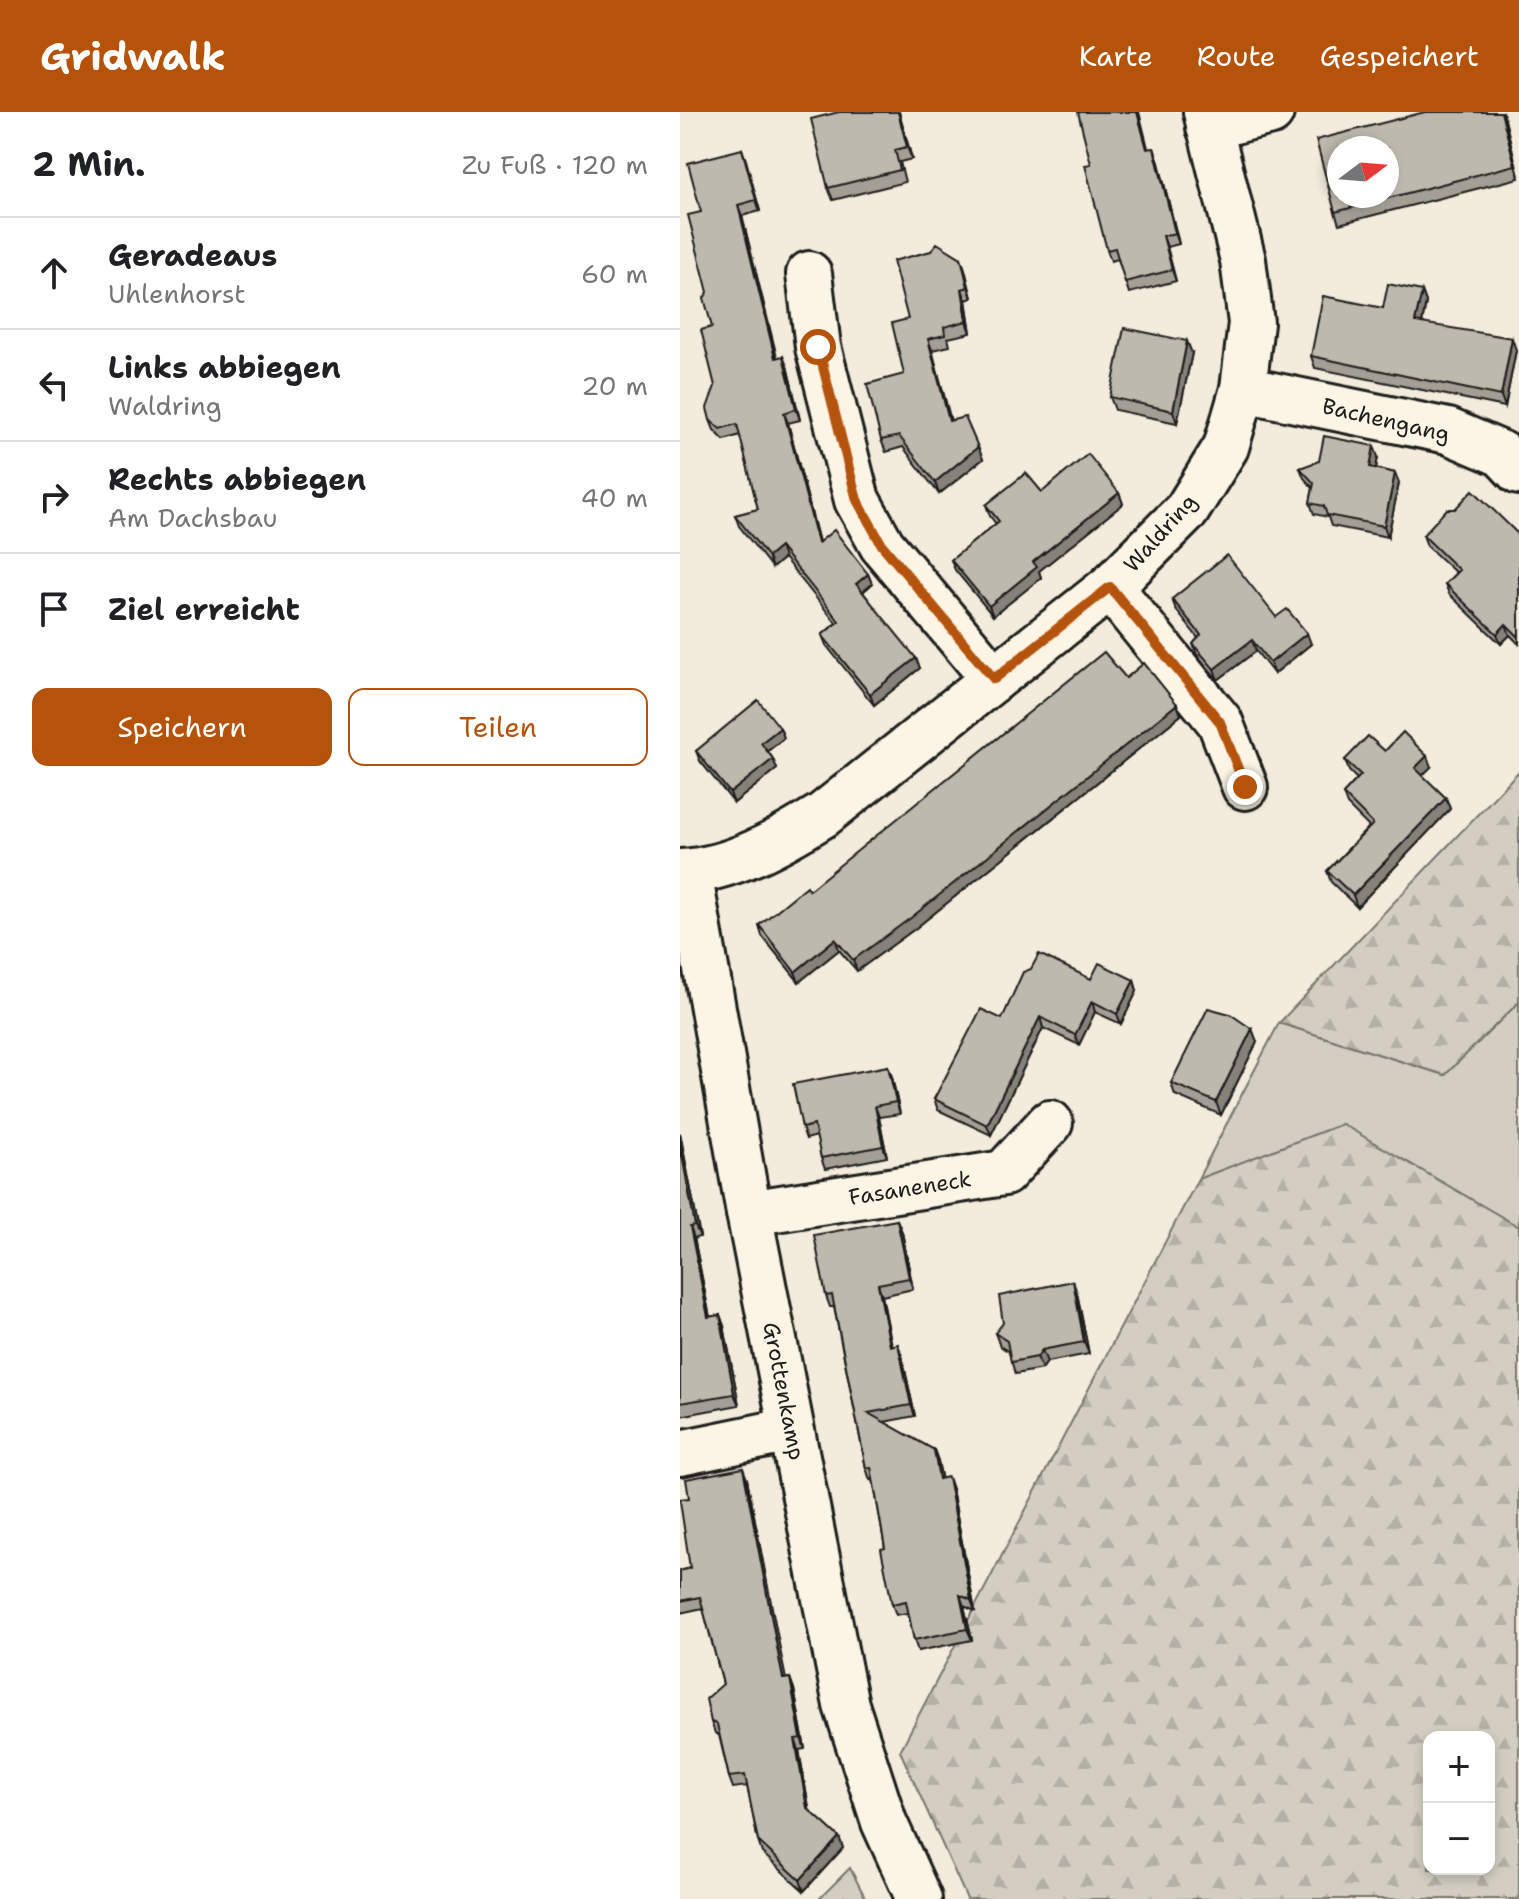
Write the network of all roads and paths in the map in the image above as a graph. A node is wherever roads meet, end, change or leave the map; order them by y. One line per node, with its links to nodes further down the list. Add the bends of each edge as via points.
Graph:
1 (1271, 112): 2 (street)
2 (1208, 120): 4 (street, Waldring, via 1243,260 1251,323)
3 (809, 274): 7 (street, via 818,347 857,500 882,545)
4 (1243, 389): 5 (street, Bachengang, via 1448,431 1502,454); 6 (street, Waldring, via 1226,447 1187,510)
5 (1519, 472)
6 (1110, 587): 7 (street, Waldring); 8 (street, via 1220,722)
7 (994, 679): 9 (street, Waldring, via 823,815 777,843)
8 (1245, 787)
9 (684, 872): 11 (street, Grottenkamp)
10 (1050, 1123): 11 (street, Fasaneneck, via 1004,1173)
11 (749, 1213): 12 (street, Grottenkamp)
12 (791, 1430): 13 (street); 14 (street, Grottenkamp, via 846,1705 884,1822)
13 (680, 1453)
14 (919, 1899)

